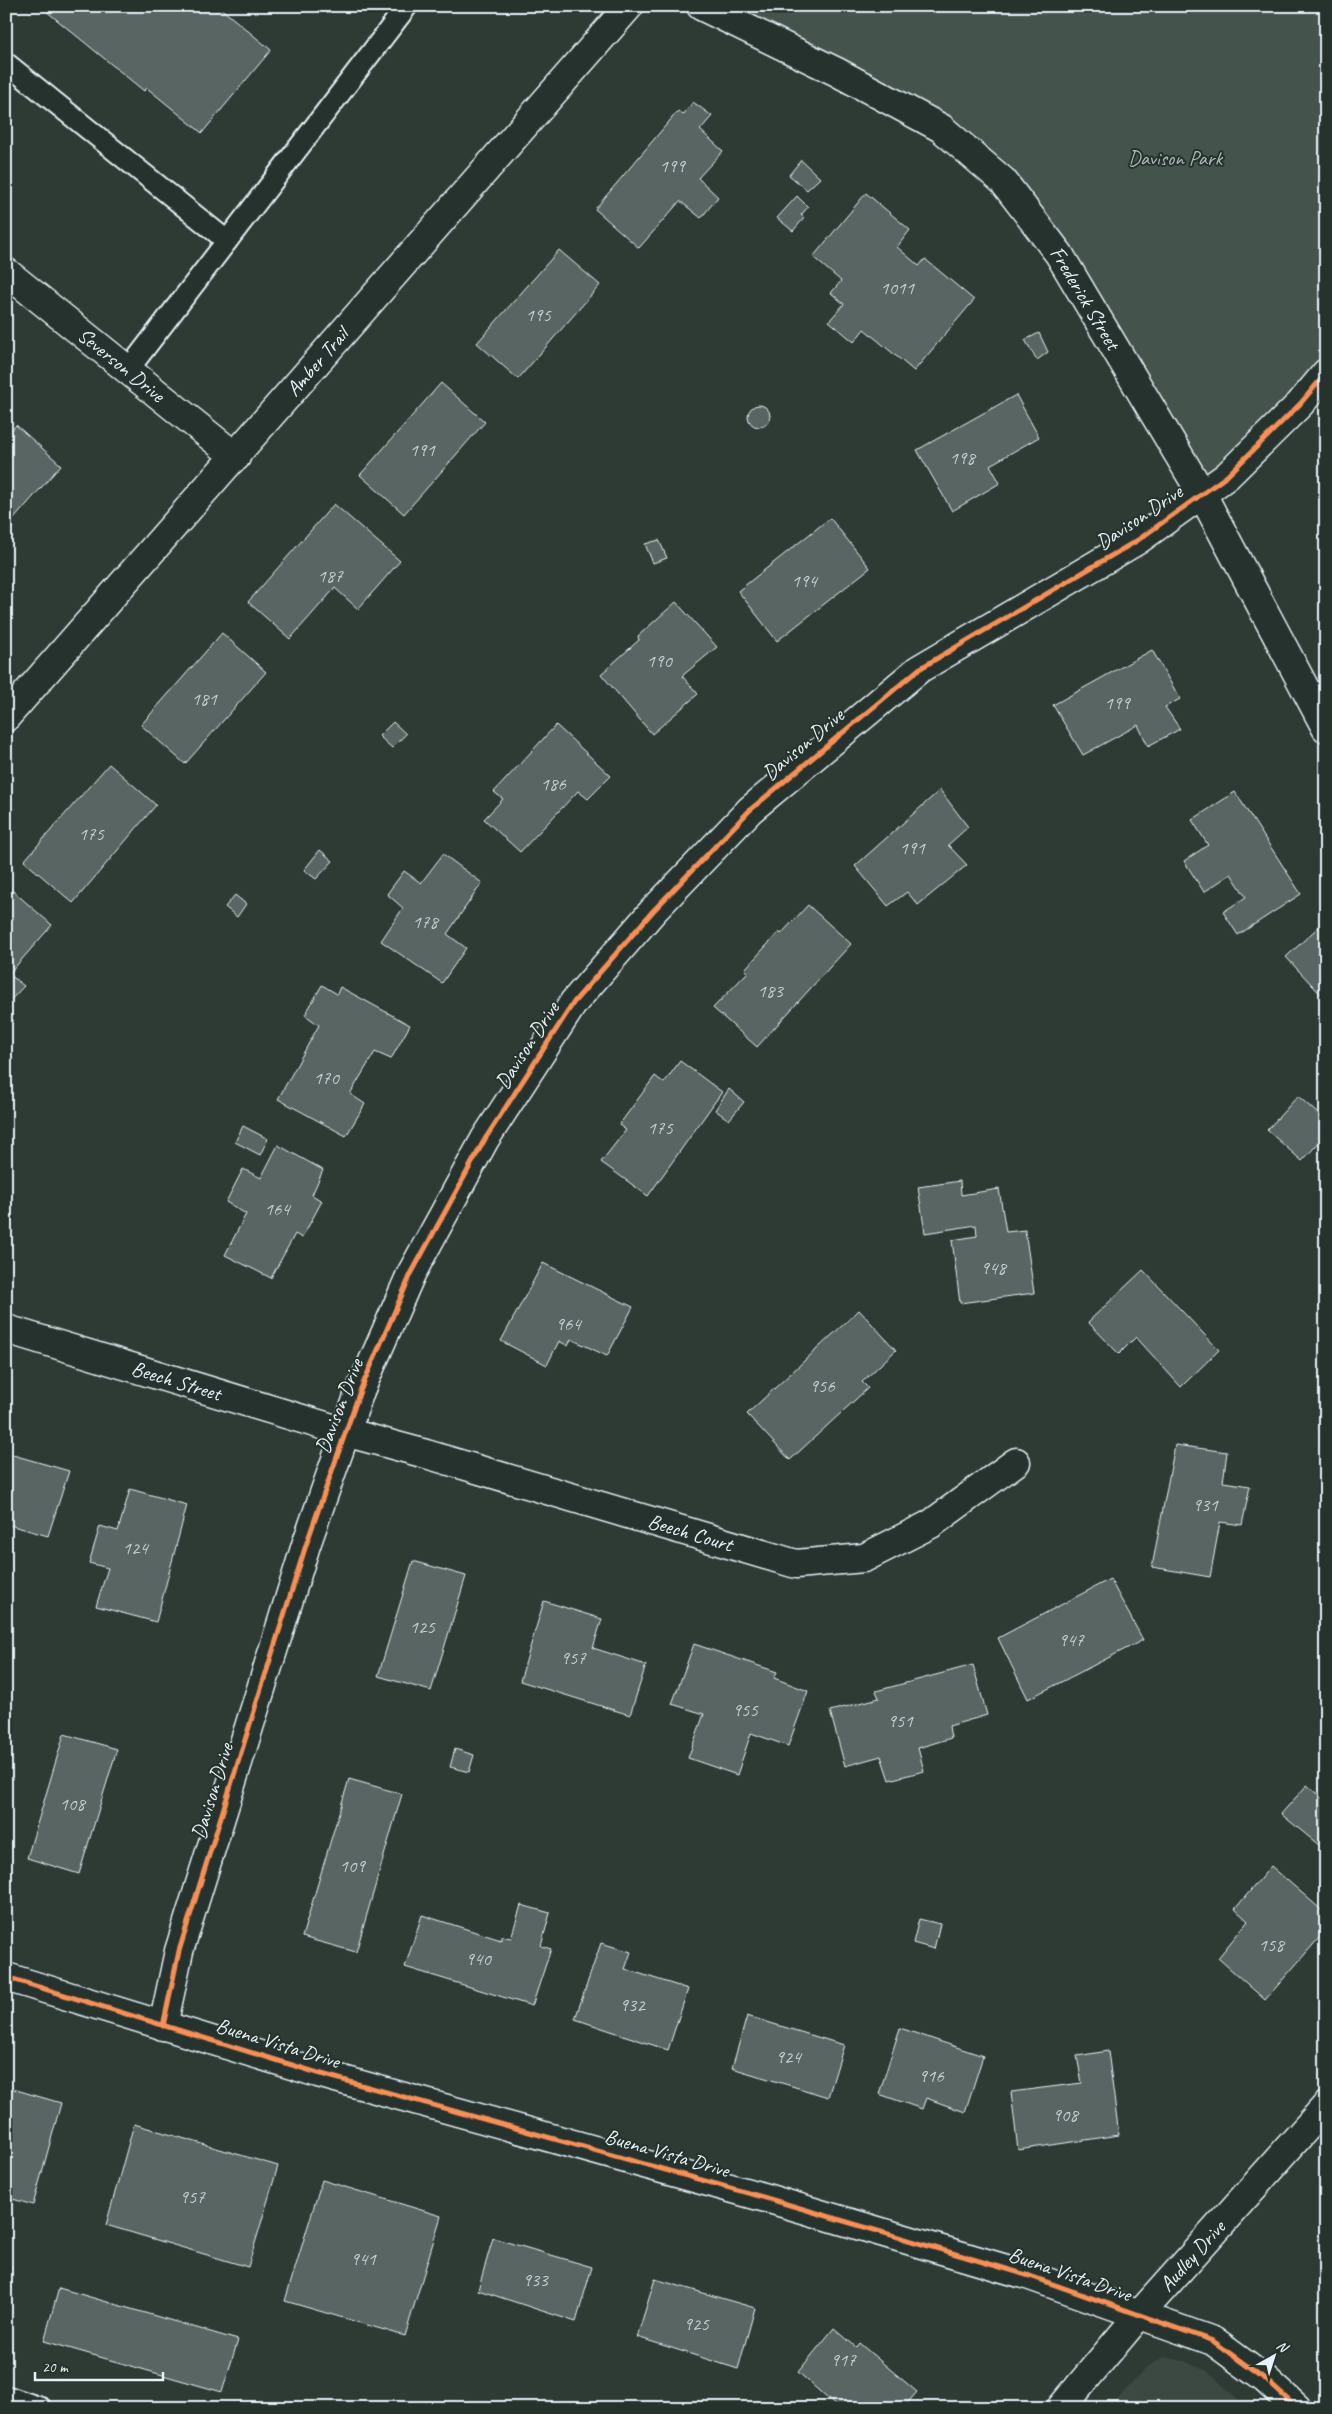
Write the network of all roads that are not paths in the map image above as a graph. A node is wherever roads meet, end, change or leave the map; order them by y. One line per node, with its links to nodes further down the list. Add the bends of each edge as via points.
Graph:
1 (408, 6): 5 (lane)
2 (629, 6): 9 (street, Amber Trail)
3 (701, 6): 10 (street, Frederick Street, via 838,72 940,128 1003,182 1059,254)
4 (6, 63): 5 (lane)
5 (227, 241): 7 (lane)
6 (6, 272): 7 (street, Severson Drive)
7 (128, 370): 9 (street, Severson Drive)
8 (1326, 373): 10 (street, Davison Drive, via 1300,404 1227,476)
9 (236, 457): 11 (street, Amber Trail)
10 (1202, 494): 12 (street, Frederick Street); 14 (street, Davison Drive, via 1138,540 919,669 750,810 653,911 574,1002 485,1138 412,1274 360,1390)
11 (6, 717)
12 (1326, 728)
13 (6, 1330): 14 (street, Beech Street)
14 (345, 1432): 15 (street, Beech Court, via 796,1564 864,1558 931,1524); 17 (street, Davison Drive, via 306,1545 179,1951)
15 (1016, 1462)
16 (6, 1977): 17 (street, Buena Vista Drive)
17 (163, 2026): 19 (street, Buena Vista Drive, via 318,2073 776,2200 1030,2276)
18 (1326, 2106): 19 (street, Audley Drive)
19 (1139, 2315): 22 (street, Audley Drive); 23 (street, Buena Vista Drive, via 1213,2342)
20 (6, 2396): 21 (lane)
21 (41, 2408)
22 (1061, 2408)
23 (1297, 2408)

